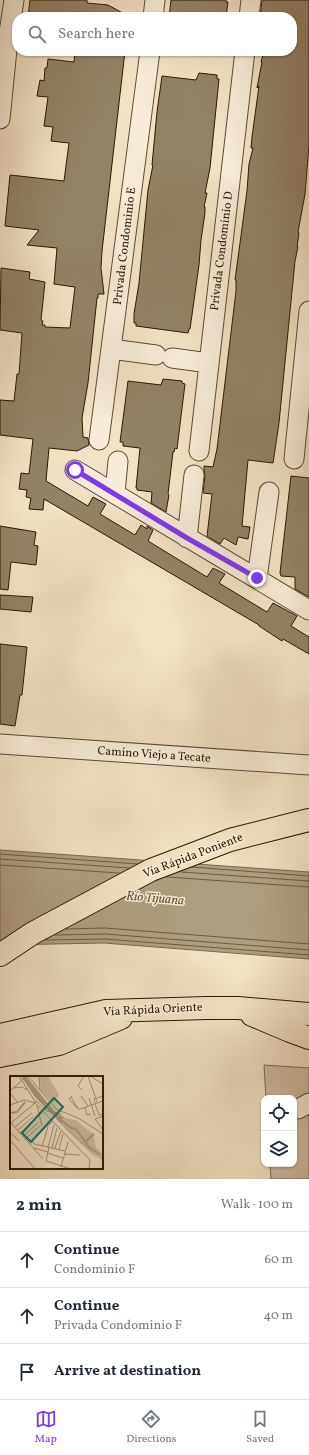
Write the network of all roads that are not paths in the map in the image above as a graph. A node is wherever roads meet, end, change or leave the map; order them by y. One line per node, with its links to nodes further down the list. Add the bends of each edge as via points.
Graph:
1 (14, 0): 6 (street)
2 (155, 0): 4 (street)
3 (252, 0): 5 (street)
4 (154, 12)
5 (250, 12)
6 (4, 38): 9 (street)
7 (149, 56): 11 (street, Privada Condominio E)
8 (244, 56): 12 (street, Privada Condominio D)
9 (0, 119)
10 (309, 311): 13 (street)
11 (111, 349): 12 (street); 14 (street, Privada Condominio E)
12 (209, 363): 15 (street, Privada Condominio D)
13 (305, 373): 16 (street)
14 (99, 440)
15 (199, 451)
16 (294, 460)
17 (118, 461): 21 (street)
18 (75, 470): 21 (street)
19 (194, 475): 22 (street)
20 (269, 492): 23 (street)
21 (114, 493): 22 (street)
22 (187, 538): 23 (street)
23 (257, 578): 24 (street)
24 (309, 610)
25 (0, 744): 26 (street, Camino Viejo a Tecate)
26 (309, 765)
27 (309, 820): 28 (highway, Vía Rápida Poniente, via 230,840 151,870 33,933)
28 (0, 955)
29 (238, 1008): 30 (highway, Vía Rápida Oriente); 31 (highway, Vía Rápida Oriente); 33 (highway)
30 (142, 1010): 32 (highway, Vía Rápida Oriente, via 106,1011); 34 (highway, via 58,1044)
31 (309, 1014)
32 (0, 1035)
33 (309, 1038)
34 (0, 1056)

